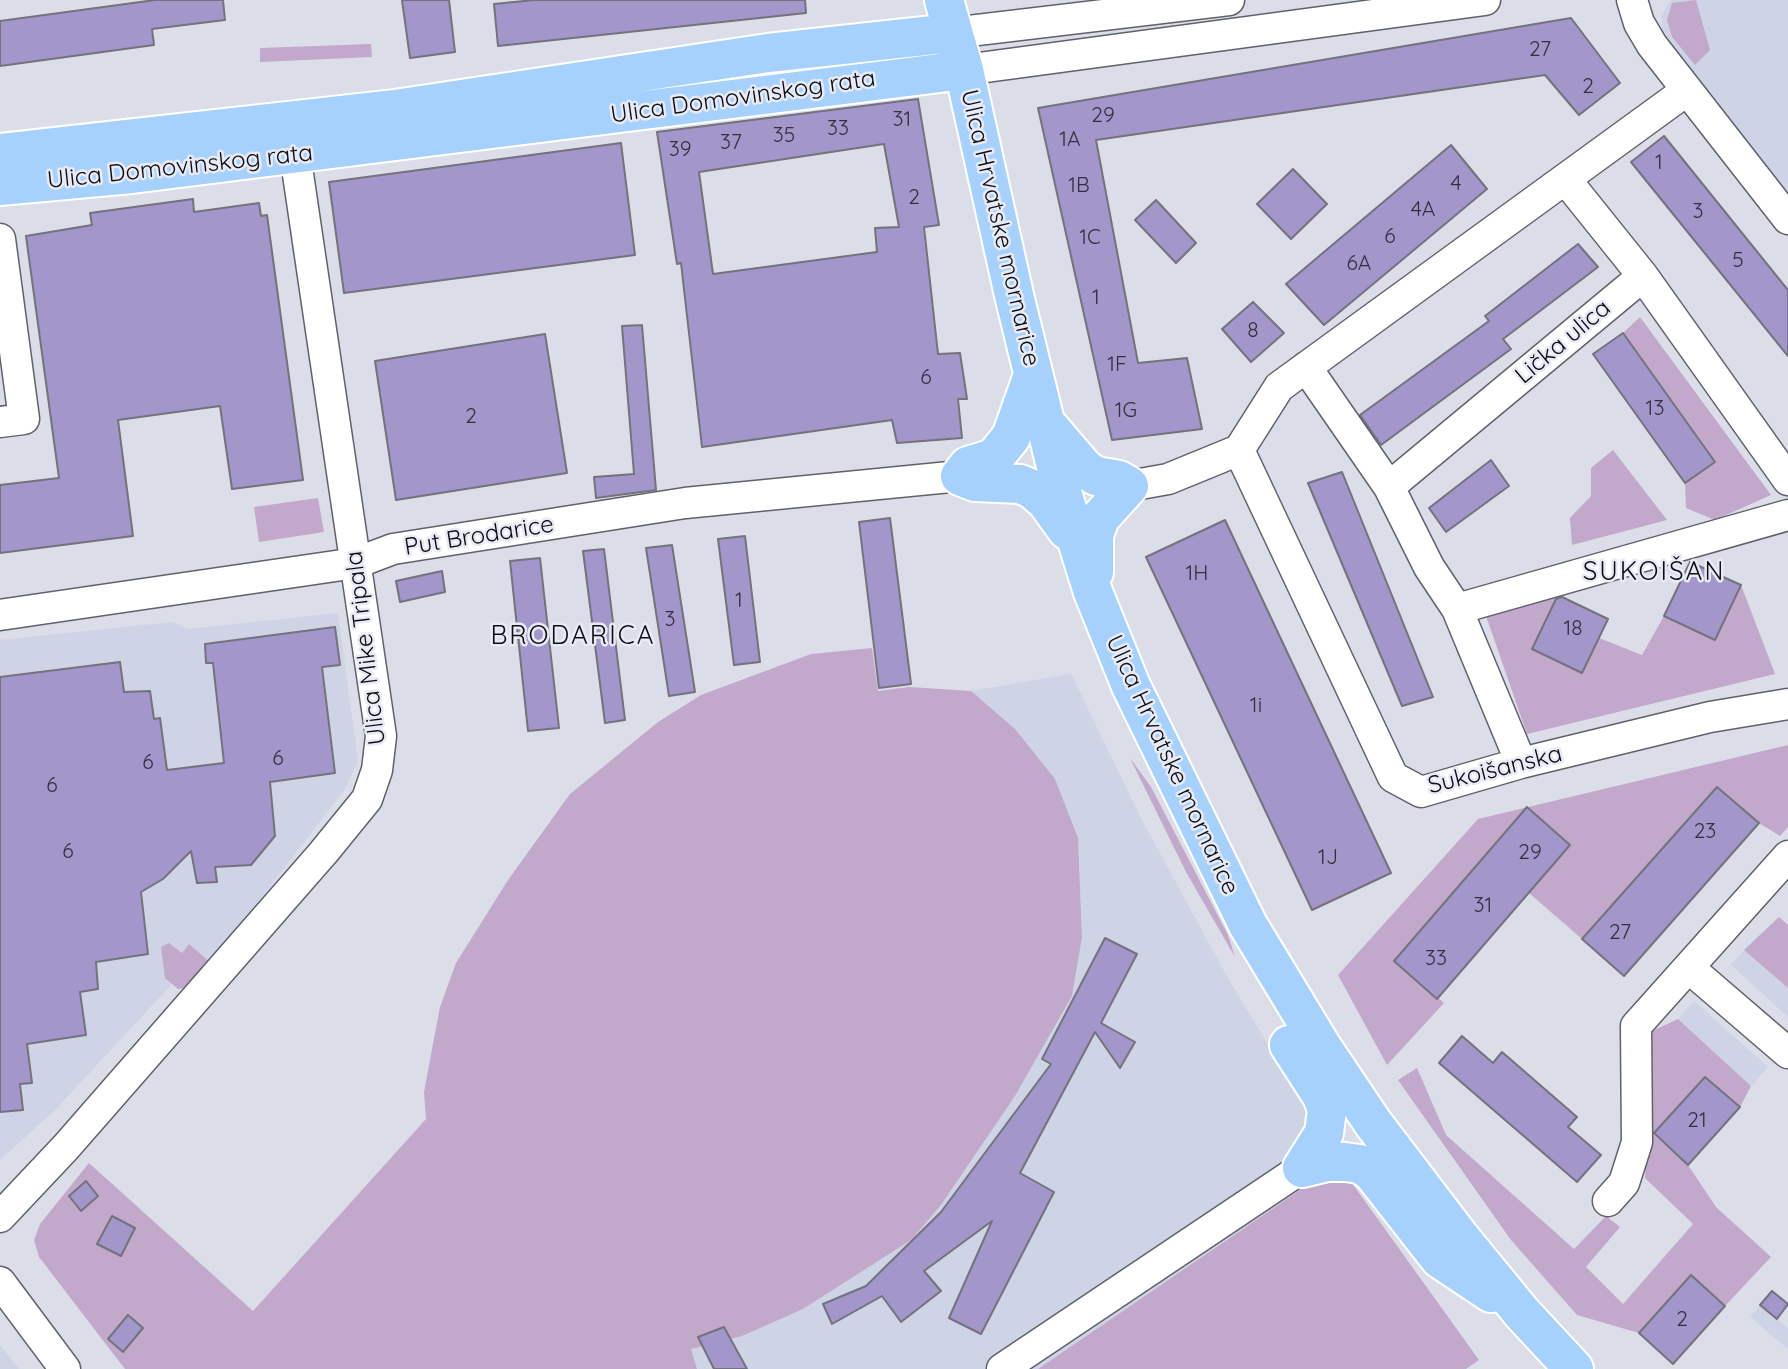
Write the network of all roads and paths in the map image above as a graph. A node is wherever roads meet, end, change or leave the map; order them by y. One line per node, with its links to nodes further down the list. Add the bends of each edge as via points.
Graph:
1 (1230, 0): 4 (street, Ulica Domovinskog rata)
2 (1485, 0): 5 (street, Ulica Domovinskog rata)
3 (1632, 0): 6 (street, via 1652,45)
4 (948, 17): 5 (main road, Ulica Hrvatske mornarice); 7 (main road, Ulica Domovinskog rata, via 768,53 395,109)
5 (964, 69): 8 (main road, Ulica Domovinskog rata); 15 (main road, Ulica Hrvatske mornarice)
6 (1686, 91): 9 (street); 11 (street)
7 (0, 153)
8 (295, 154): 10 (main road, Ulica Domovinskog rata); 25 (street, Ulica Mike Tripala)
9 (1566, 180): 13 (street); 14 (street)
10 (0, 186)
11 (1788, 219)
12 (0, 239): 16 (street)
13 (1643, 276): 20 (street); 22 (street, Lička ulica)
14 (1306, 367): 18 (street, via 1279,387); 22 (street)
15 (1033, 375): 17 (main road, Ulica Hrvatske mornarice); 19 (main road, via 1011,437 994,458 968,466)
16 (12, 421)
17 (1044, 422): 21 (main road, via 1085,469); 24 (main road, Ulica Hrvatske mornarice)
18 (1239, 450): 21 (street, via 1168,479); 30 (street, Sukoišanska, via 1393,777 1421,792)
19 (960, 476): 24 (main road, via 1032,489); 25 (street, Put Brodarice, via 685,503 393,549)
20 (1788, 480)
21 (1129, 486): 26 (main road, via 1100,517 1094,535)
22 (1389, 487): 27 (street, via 1429,567)
23 (1788, 515): 27 (street)
24 (1079, 547): 26 (main road, Ulica Hrvatske mornarice)
25 (356, 563): 28 (street, Put Brodarice); 37 (street, Ulica Mike Tripala, via 381,736 367,799)
26 (1093, 592): 32 (main road, Ulica Hrvatske mornarice, via 1147,721)
27 (1457, 608): 30 (street)
28 (0, 615)
29 (1788, 704): 30 (street, Sukoišanska, via 1710,717)
30 (1521, 763)
31 (1788, 856): 33 (street)
32 (1248, 925): 35 (main road, via 1275,1023 1327,1110 1324,1133); 39 (main road, Ulica Hrvatske mornarice, via 1373,1123)
33 (1689, 968): 34 (street); 36 (street, via 1636,1026 1637,1142 1624,1183)
34 (1788, 1053)
35 (1301, 1168): 39 (main road, via 1327,1161 1360,1164 1372,1172 1440,1259); 41 (street)
36 (1608, 1201)
37 (0, 1217)
38 (0, 1282): 40 (street)
39 (1522, 1313): 42 (main road, Ulica Hrvatske mornarice)
40 (65, 1369)
41 (1002, 1369)
42 (1574, 1369)

